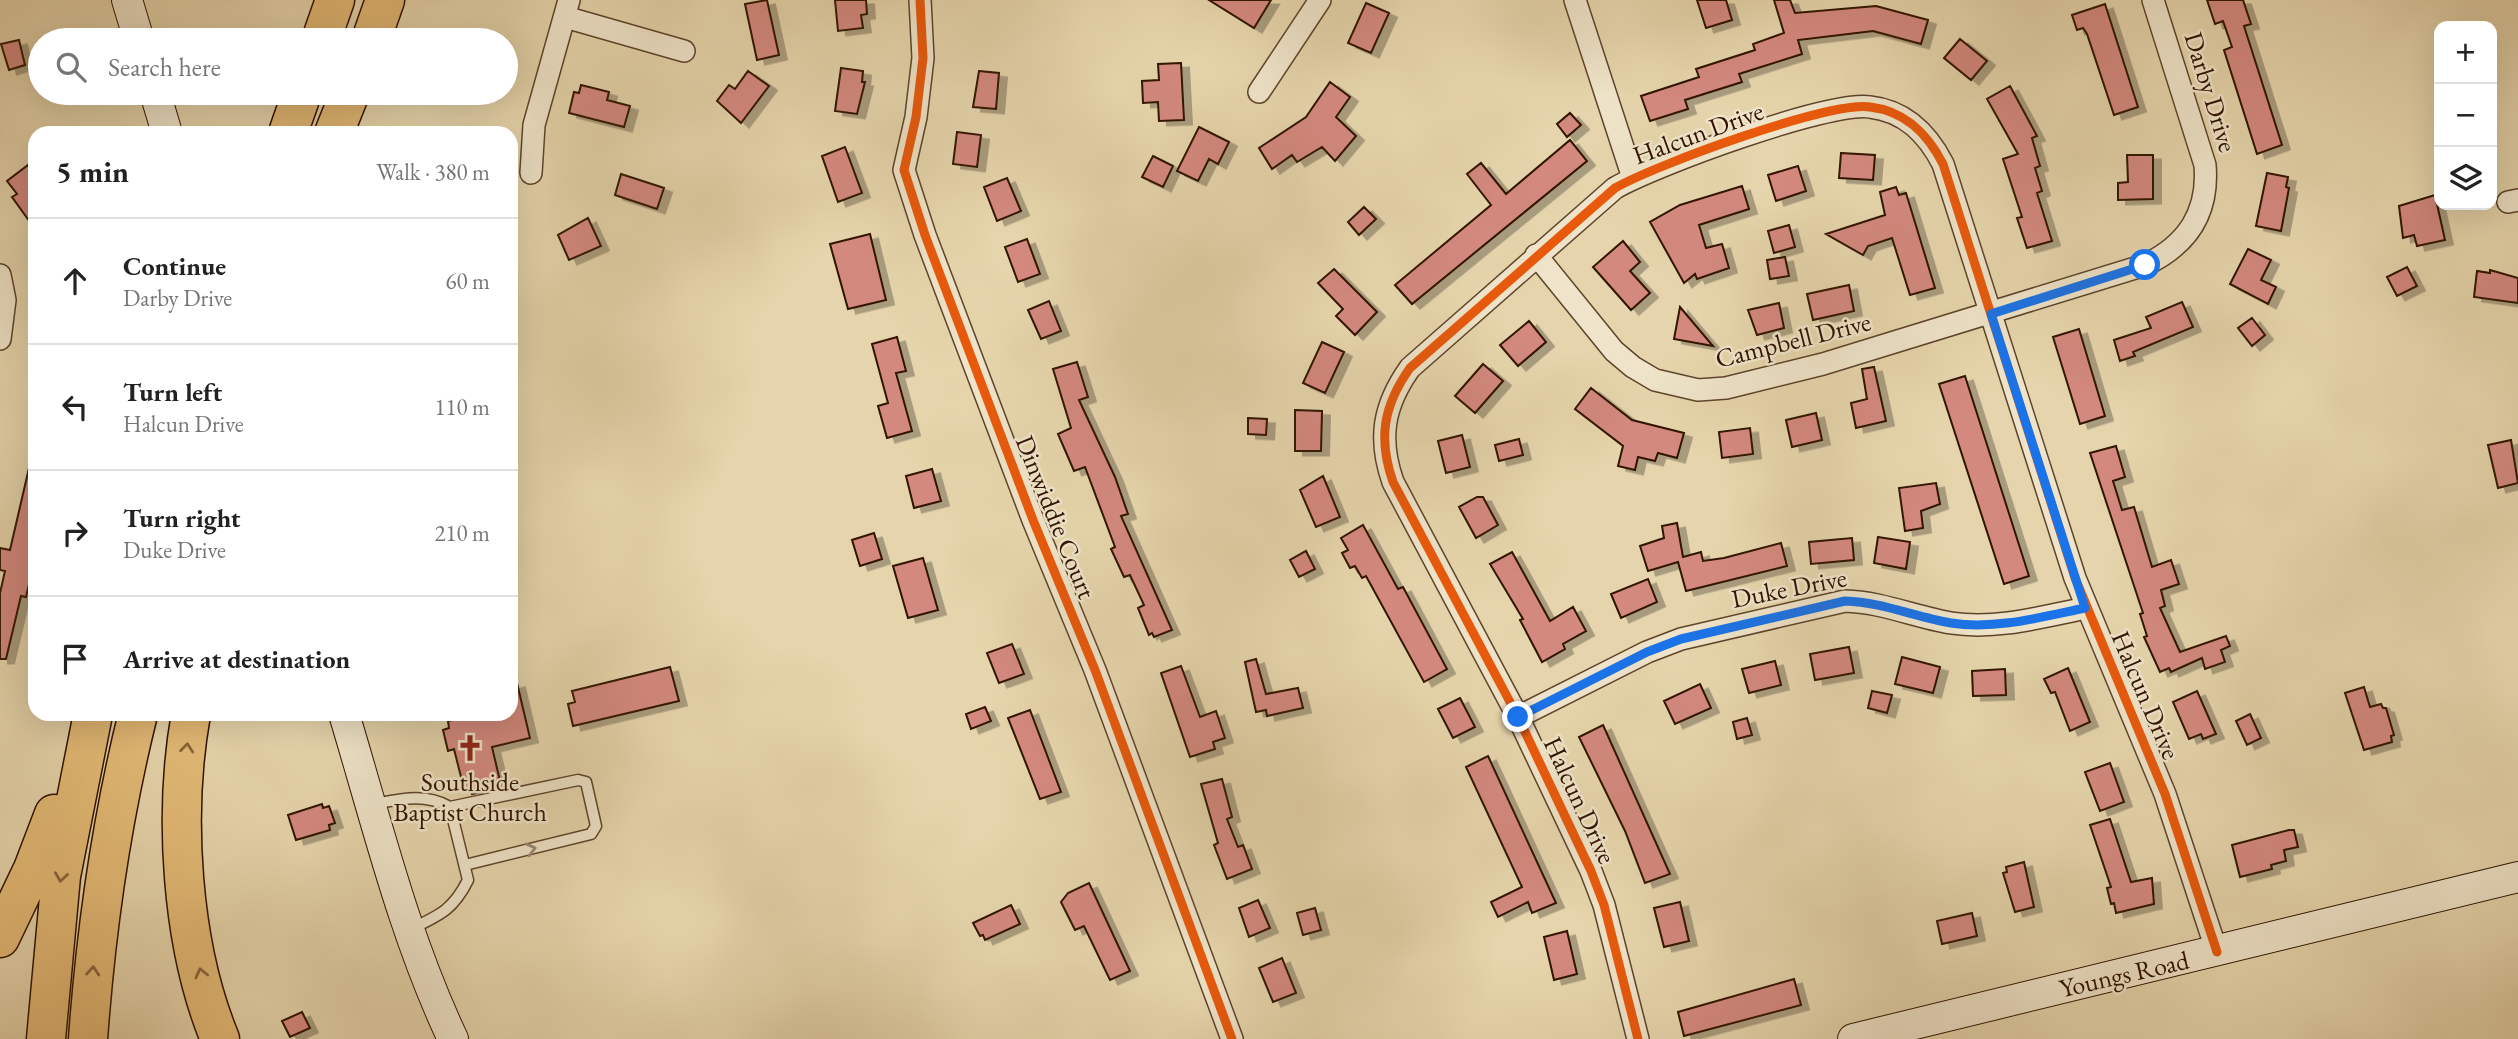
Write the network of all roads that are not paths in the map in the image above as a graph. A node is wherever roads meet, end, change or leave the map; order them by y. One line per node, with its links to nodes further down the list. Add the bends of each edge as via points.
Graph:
1 (127, 0): 8 (street)
2 (335, 0): 9 (highway)
3 (920, 0): 45 (street, Dinwiddie Court, via 923,58 904,170)
4 (1320, 0): 11 (street)
5 (1575, 0): 21 (street, Halcun Drive)
6 (2153, 0): 24 (street, Darby Drive, via 2204,165 2205,199 2198,218 2176,247 2145,265)
7 (567, 8): 10 (street); 20 (street, via 534,125)
8 (135, 28)
9 (325, 28)
10 (684, 51)
11 (1259, 93)
12 (159, 105): 16 (street)
13 (298, 105): 17 (highway)
14 (345, 105): 18 (highway)
15 (357, 105): 19 (highway)
16 (165, 126)
17 (290, 126)
18 (337, 126)
19 (351, 126)
20 (531, 173)
21 (1633, 178): 22 (street, Halcun Drive, via 1585,211); 24 (street, Halcun Drive, via 1838,109 1869,106 1889,111 1923,132 1938,154)
22 (1536, 256): 24 (street, Campbell Drive, via 1614,351 1655,380 1687,389 1726,388); 27 (street, Halcun Drive, via 1409,368 1390,400 1382,437 1393,482)
23 (0, 275): 25 (street, via 5,300)
24 (1991, 314): 26 (street, Halcun Drive)
25 (0, 339)
26 (2085, 608): 27 (street, Duke Drive, via 2031,620 1978,624 1922,618 1867,602 1834,604 1681,639); 39 (street, Halcun Drive, via 2155,770)
27 (1518, 717): 46 (street, Halcun Drive, via 1604,905)
28 (90, 721): 38 (highway, via 33,869)
29 (92, 721): 41 (highway, one-way to 41, via 61,876)
30 (136, 721): 42 (highway, one-way to 30, via 113,822)
31 (190, 721): 43 (highway, one-way to 31, via 202,980 185,880 183,789)
32 (346, 721): 33 (street)
33 (371, 804): 34 (lane, via 419,797); 37 (street)
34 (450, 807): 35 (lane); 35 (lane, one-way to 34, via 591,834 596,826 586,782)
35 (465, 865): 37 (lane, via 468,880 458,900 444,914)
36 (2518, 877): 39 (street, Youngs Road)
37 (410, 929): 44 (street)
38 (0, 938)
39 (2217, 952): 40 (street, Youngs Road)
40 (1917, 1031): 47 (street, Youngs Road)
41 (46, 1039)
42 (88, 1039)
43 (220, 1039)
44 (453, 1039)
45 (1232, 1039)
46 (1639, 1039)
47 (1853, 1039)

